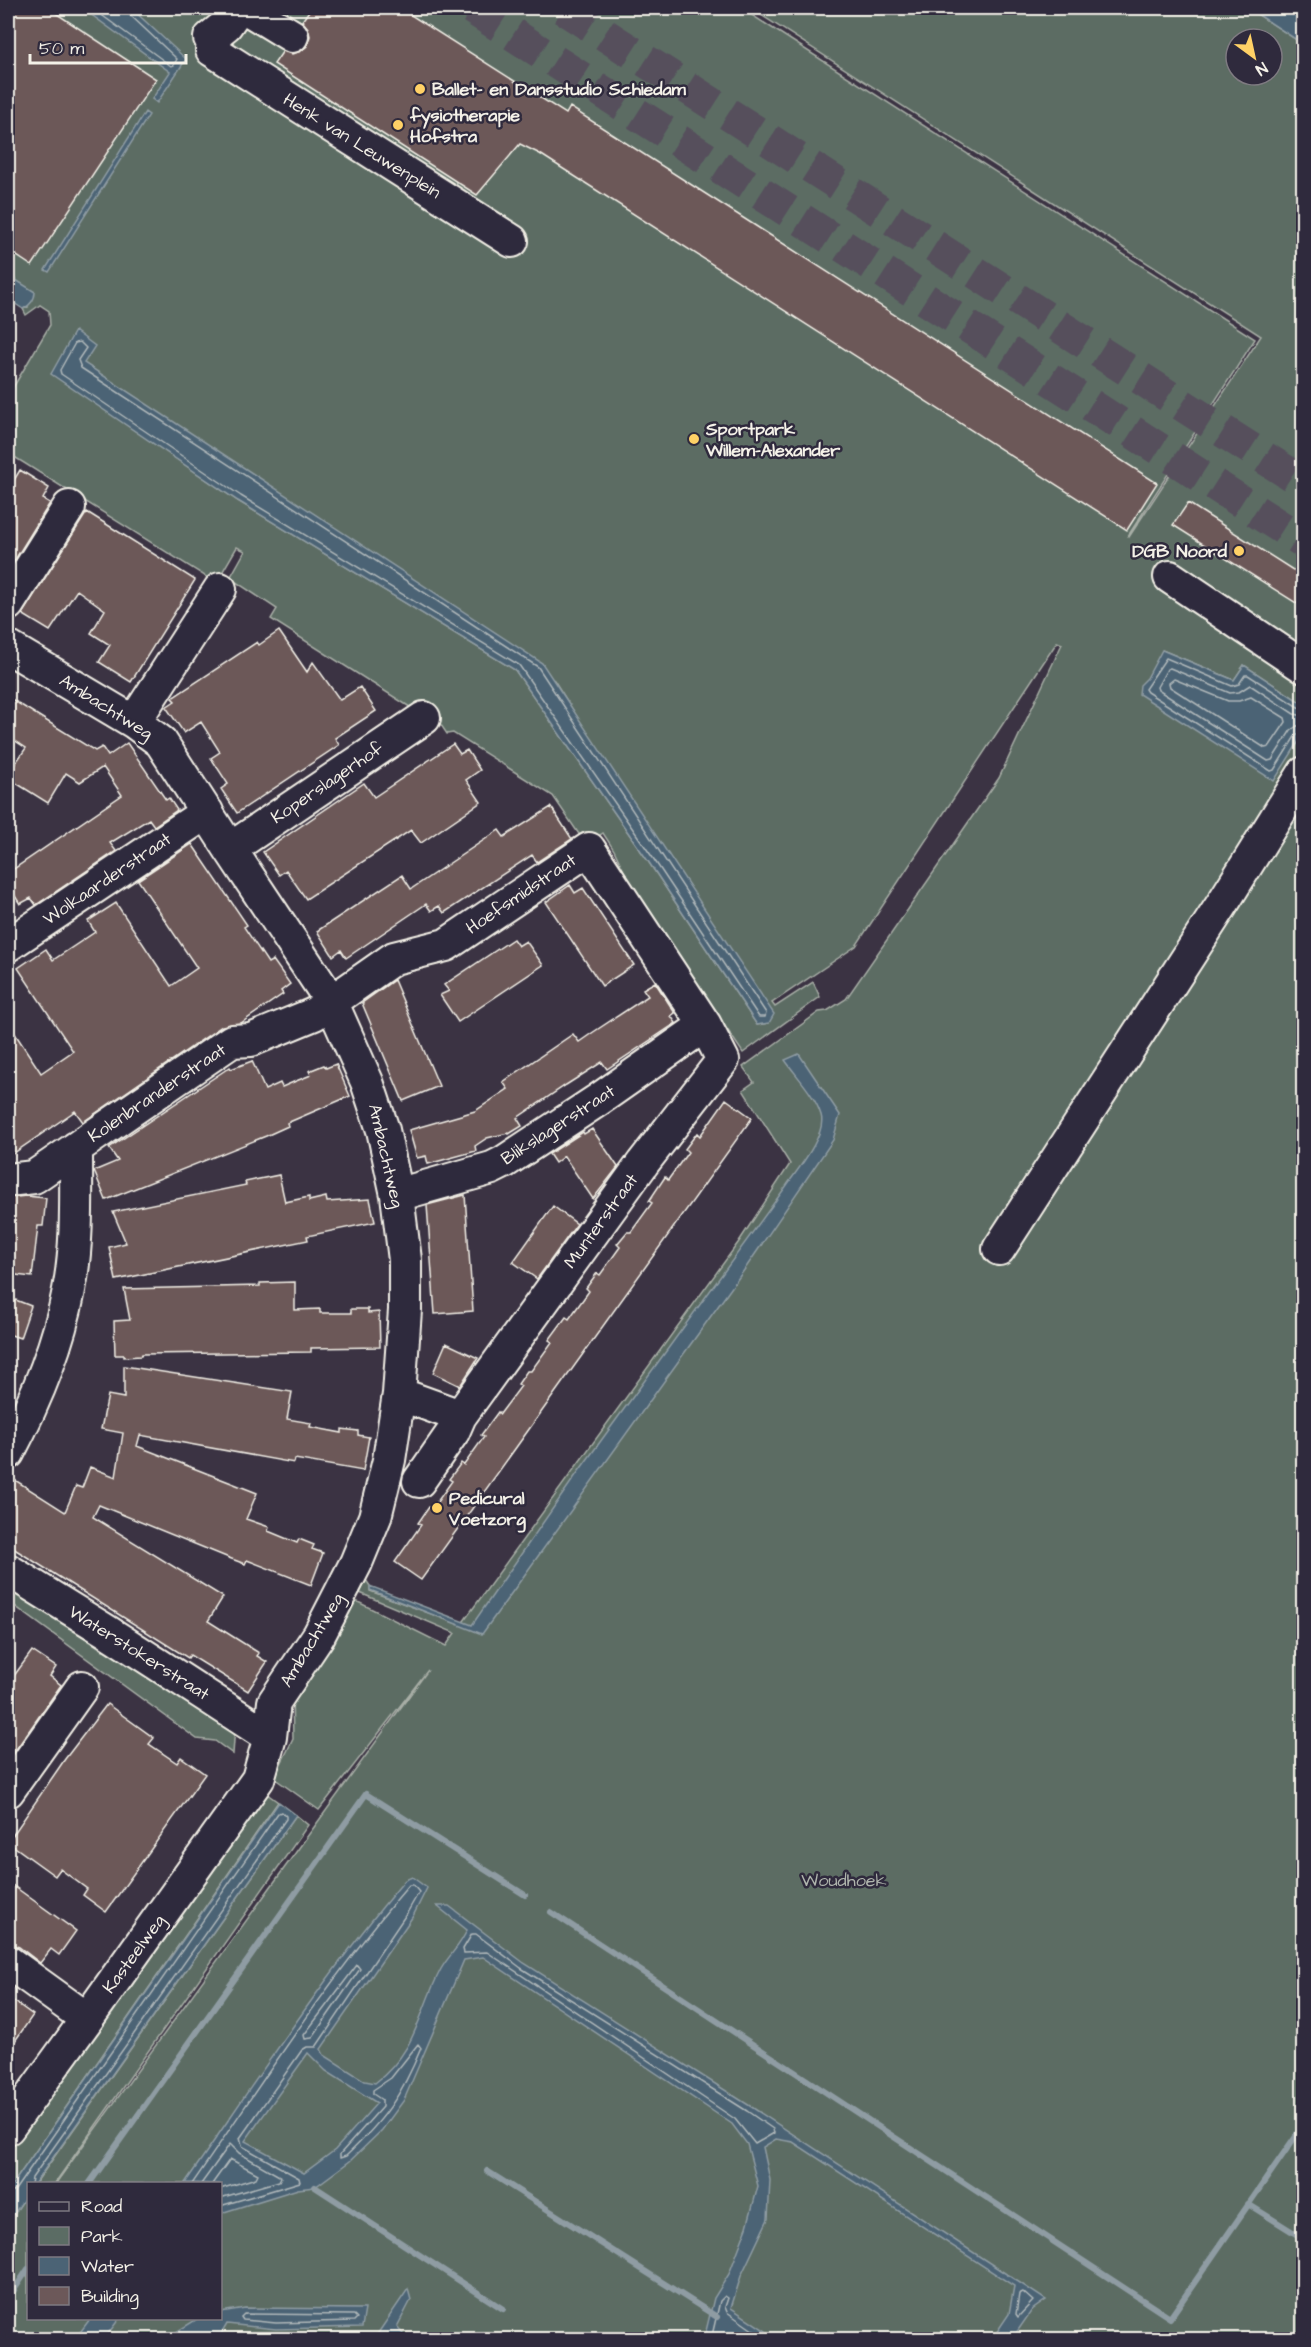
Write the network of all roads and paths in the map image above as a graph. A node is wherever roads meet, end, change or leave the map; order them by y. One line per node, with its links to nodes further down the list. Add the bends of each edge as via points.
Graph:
1 (238, 8): 4 (street, Henk van Leuwenplein, via 211,44)
2 (246, 8): 3 (street)
3 (292, 36)
4 (512, 241)
5 (69, 507): 8 (street)
6 (1170, 578): 10 (street)
7 (220, 589): 12 (street)
8 (8, 604)
9 (8, 646): 12 (street, Ambachtweg)
10 (1304, 667)
11 (424, 718): 15 (street, Koperslagerhof)
12 (134, 722): 14 (street, Ambachtweg, via 161,742)
13 (1304, 773): 22 (street)
14 (207, 812): 15 (street, Ambachtweg); 16 (street, Wolkaarderstraat)
15 (230, 849): 17 (street, Ambachtweg)
16 (8, 945)
17 (331, 1001): 18 (street, Hoefsmidstraat, via 394,958 446,945 589,849); 19 (street, Kolenbranderstraat, via 314,1014 251,1040 232,1041); 21 (street, Ambachtweg, via 376,1108)
18 (705, 1025): 21 (street, Blikslagerstraat, via 504,1162); 24 (street, Munterstraat, via 728,1065 643,1163)
19 (76, 1148): 20 (street, via 34,1177); 25 (street, Kolenbranderstraat, via 76,1224 69,1290 52,1356)
20 (8, 1180)
21 (397, 1195): 23 (street, Ambachtweg, via 405,1270)
22 (999, 1248)
23 (399, 1394): 24 (street); 29 (street, Ambachtweg, via 375,1517 319,1635 274,1702)
24 (460, 1416): 26 (street, Munterstraat)
25 (8, 1453)
26 (419, 1482)
27 (8, 1570): 29 (street, Waterstokerstraat)
28 (82, 1687): 31 (street)
29 (270, 1737): 30 (street, Ambachtweg)
30 (258, 1779): 33 (street, Kasteelweg)
31 (8, 1791)
32 (8, 1962): 33 (street)
33 (87, 2019): 34 (street, Kasteelweg)
34 (8, 2128)

